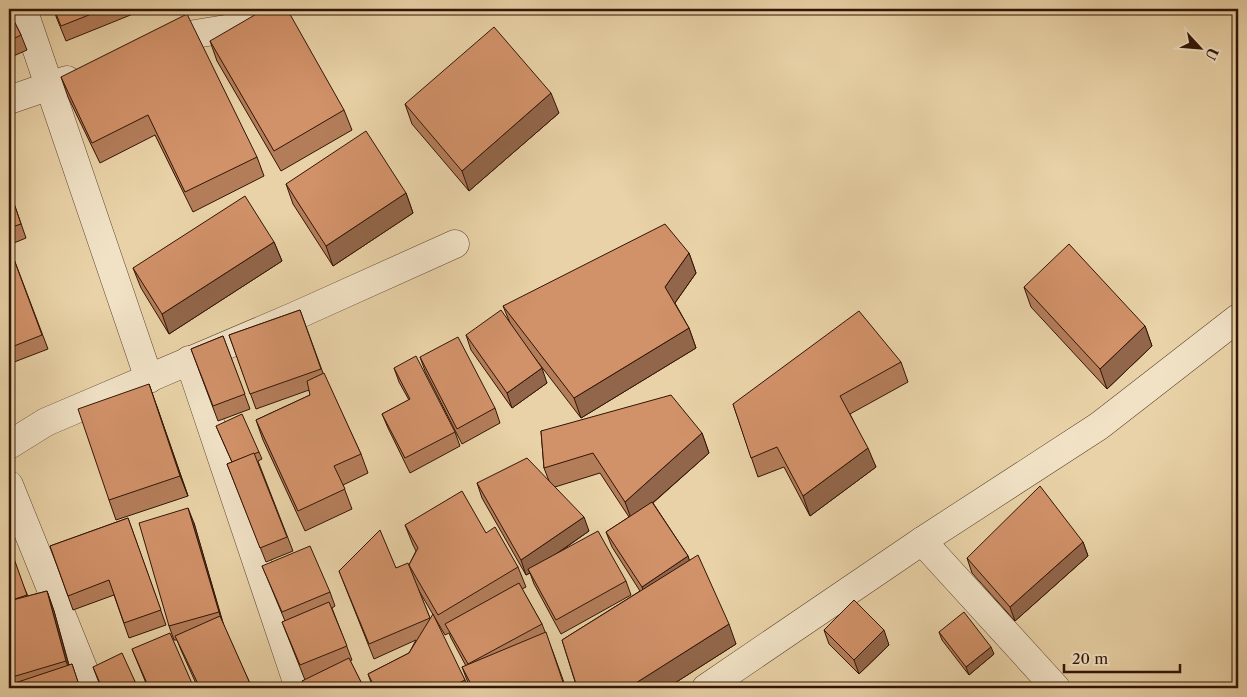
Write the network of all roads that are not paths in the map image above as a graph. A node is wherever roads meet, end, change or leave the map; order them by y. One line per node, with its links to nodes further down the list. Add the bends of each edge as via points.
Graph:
1 (23, 9): 5 (street)
2 (289, 19): 3 (street, via 195,34)
3 (141, 55)
4 (95, 71): 5 (street)
5 (50, 86): 6 (street); 10 (street)
6 (9, 100)
7 (455, 244): 9 (street)
8 (1238, 318): 13 (street, via 1099,426)
9 (189, 360): 10 (street); 15 (street)
10 (149, 379): 11 (street, via 46,422)
11 (9, 445)
12 (9, 485): 14 (street)
13 (922, 541): 16 (street); 17 (street)
14 (91, 688)
15 (299, 688)
16 (706, 688)
17 (1056, 688)

